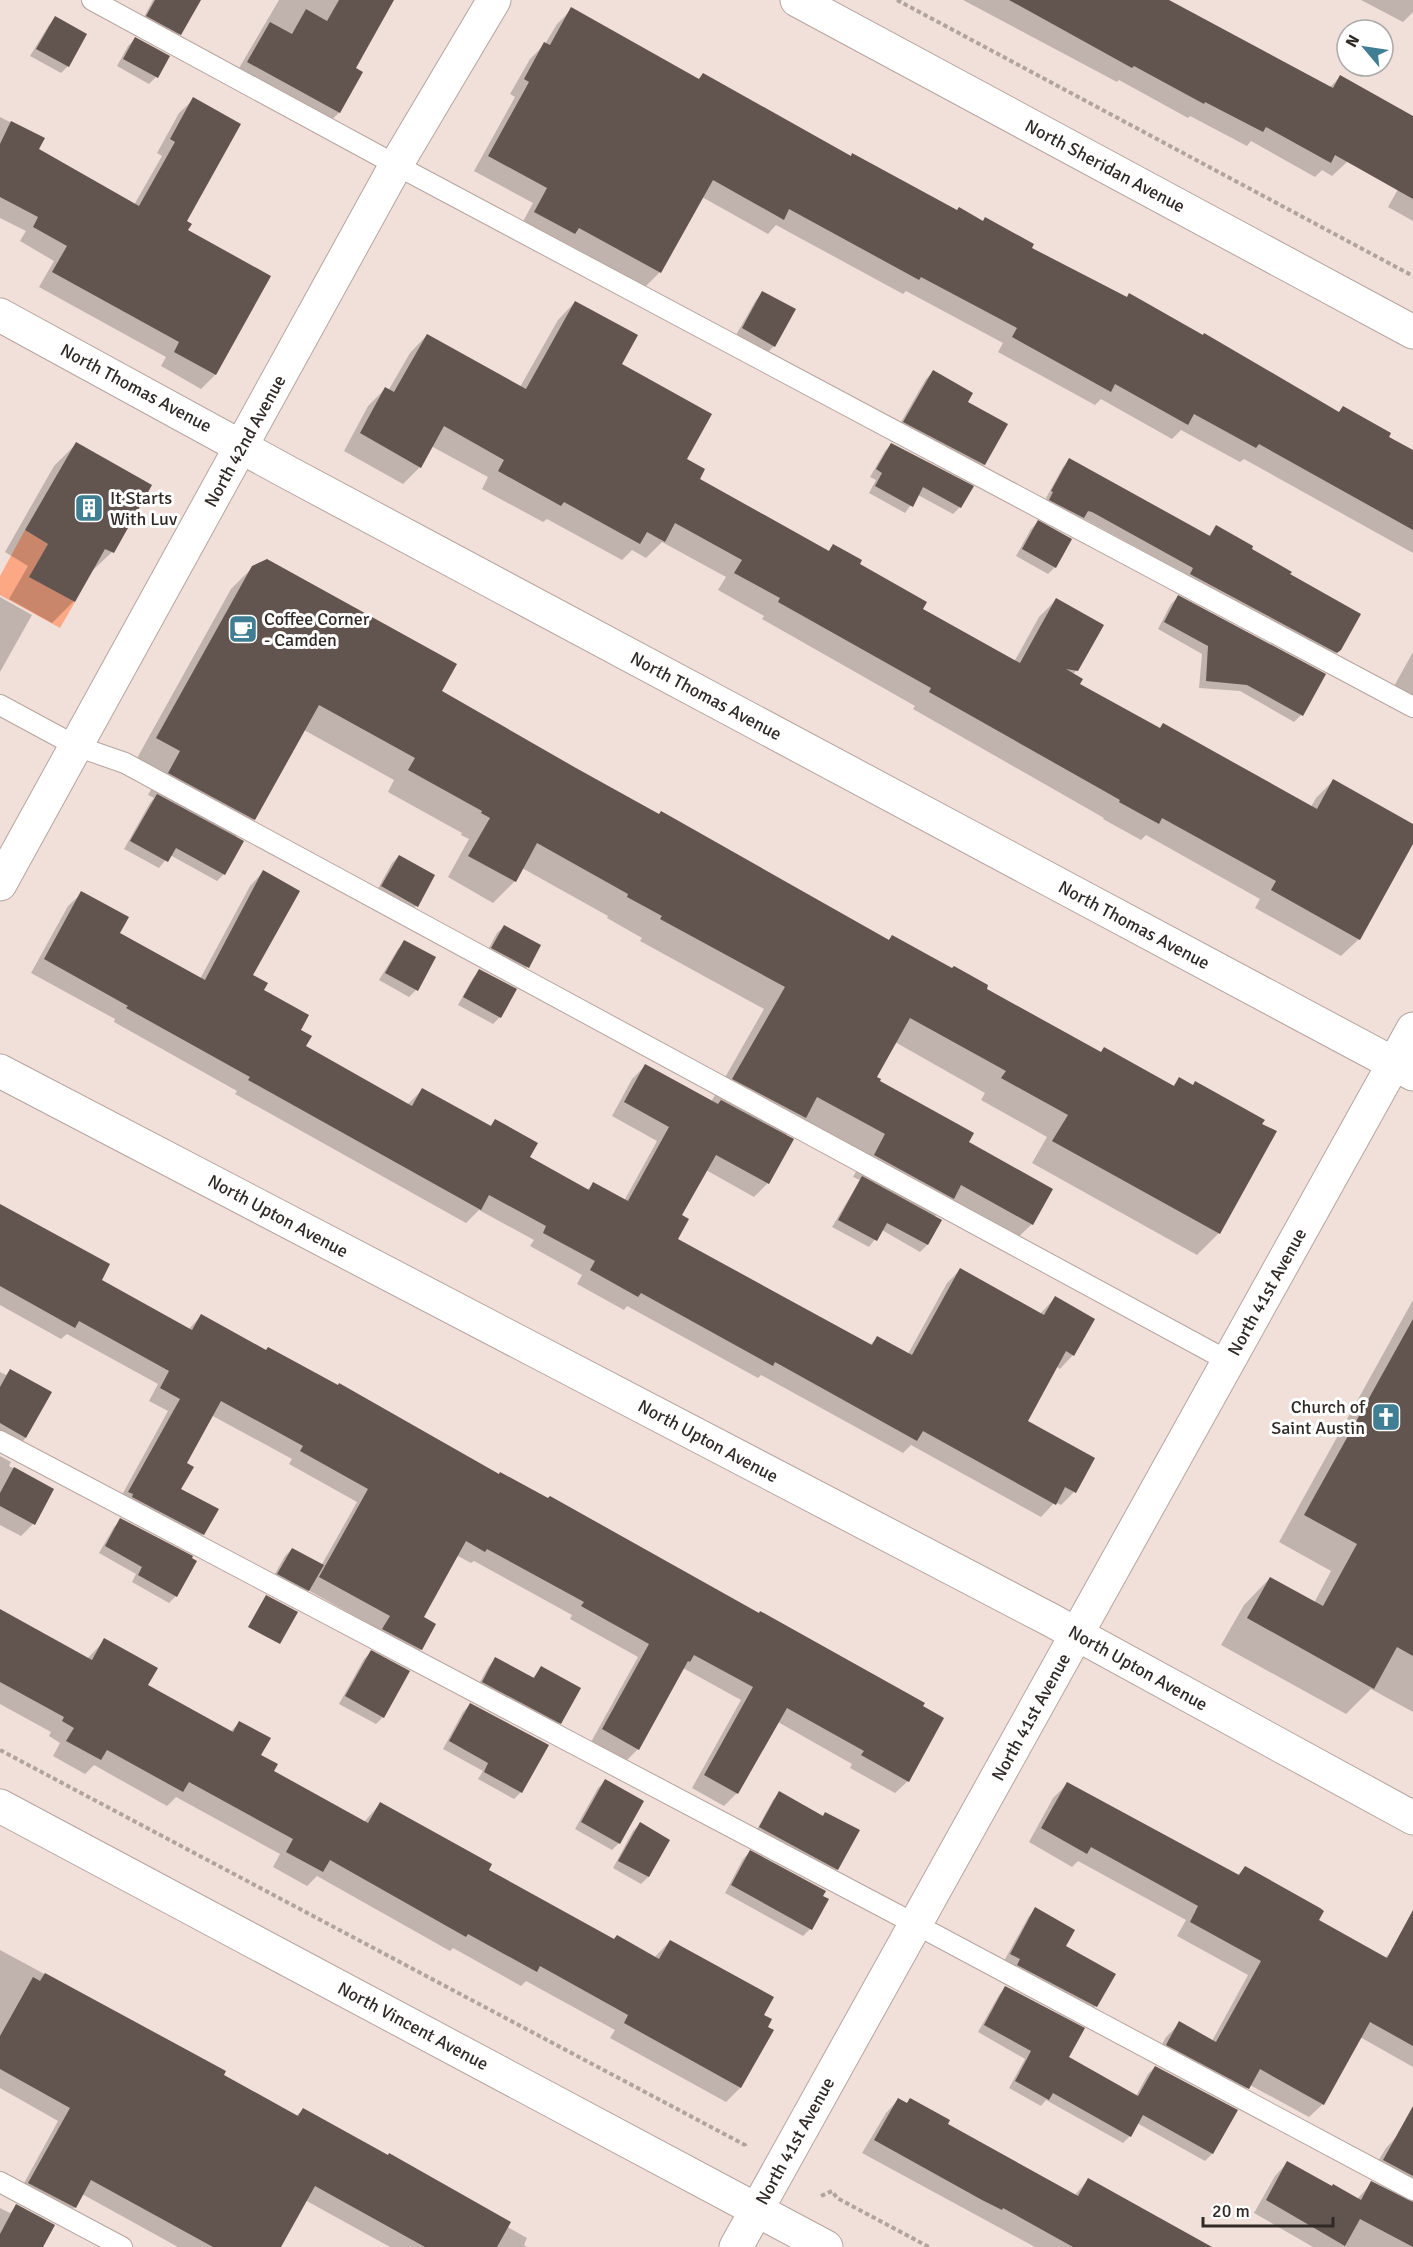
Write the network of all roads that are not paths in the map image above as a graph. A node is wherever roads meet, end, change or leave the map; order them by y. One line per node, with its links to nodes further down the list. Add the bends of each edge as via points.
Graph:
1 (92, 0): 4 (lane)
2 (494, 0): 4 (street, North 42nd Avenue)
3 (797, 0): 6 (street, North Sheridan Avenue)
4 (396, 165): 7 (street, North 42nd Avenue); 9 (lane)
5 (0, 315): 7 (street, North Thomas Avenue)
6 (1413, 332)
7 (242, 446): 10 (street, North 42nd Avenue); 13 (street, North Thomas Avenue)
8 (0, 705): 10 (lane)
9 (1413, 707)
10 (76, 746): 11 (street, North 42nd Avenue); 15 (lane, via 125,763)
11 (0, 884)
12 (1413, 1029): 13 (street, North 41st Avenue)
13 (1403, 1069): 15 (street, North 41st Avenue)
14 (0, 1071): 17 (street, North Upton Avenue)
15 (1228, 1361): 17 (street, North 41st Avenue)
16 (0, 1441): 20 (lane)
17 (1077, 1634): 19 (street, North Upton Avenue); 20 (street, North 41st Avenue)
18 (0, 1806): 23 (street, North Vincent Avenue)
19 (1413, 1818)
20 (915, 1924): 22 (lane); 23 (street, North 41st Avenue)
21 (0, 2182): 24 (lane)
22 (1413, 2190)
23 (757, 2210): 25 (street, North 41st Avenue); 26 (street, North Vincent Avenue)
24 (122, 2247)
25 (736, 2247)
26 (826, 2247)

